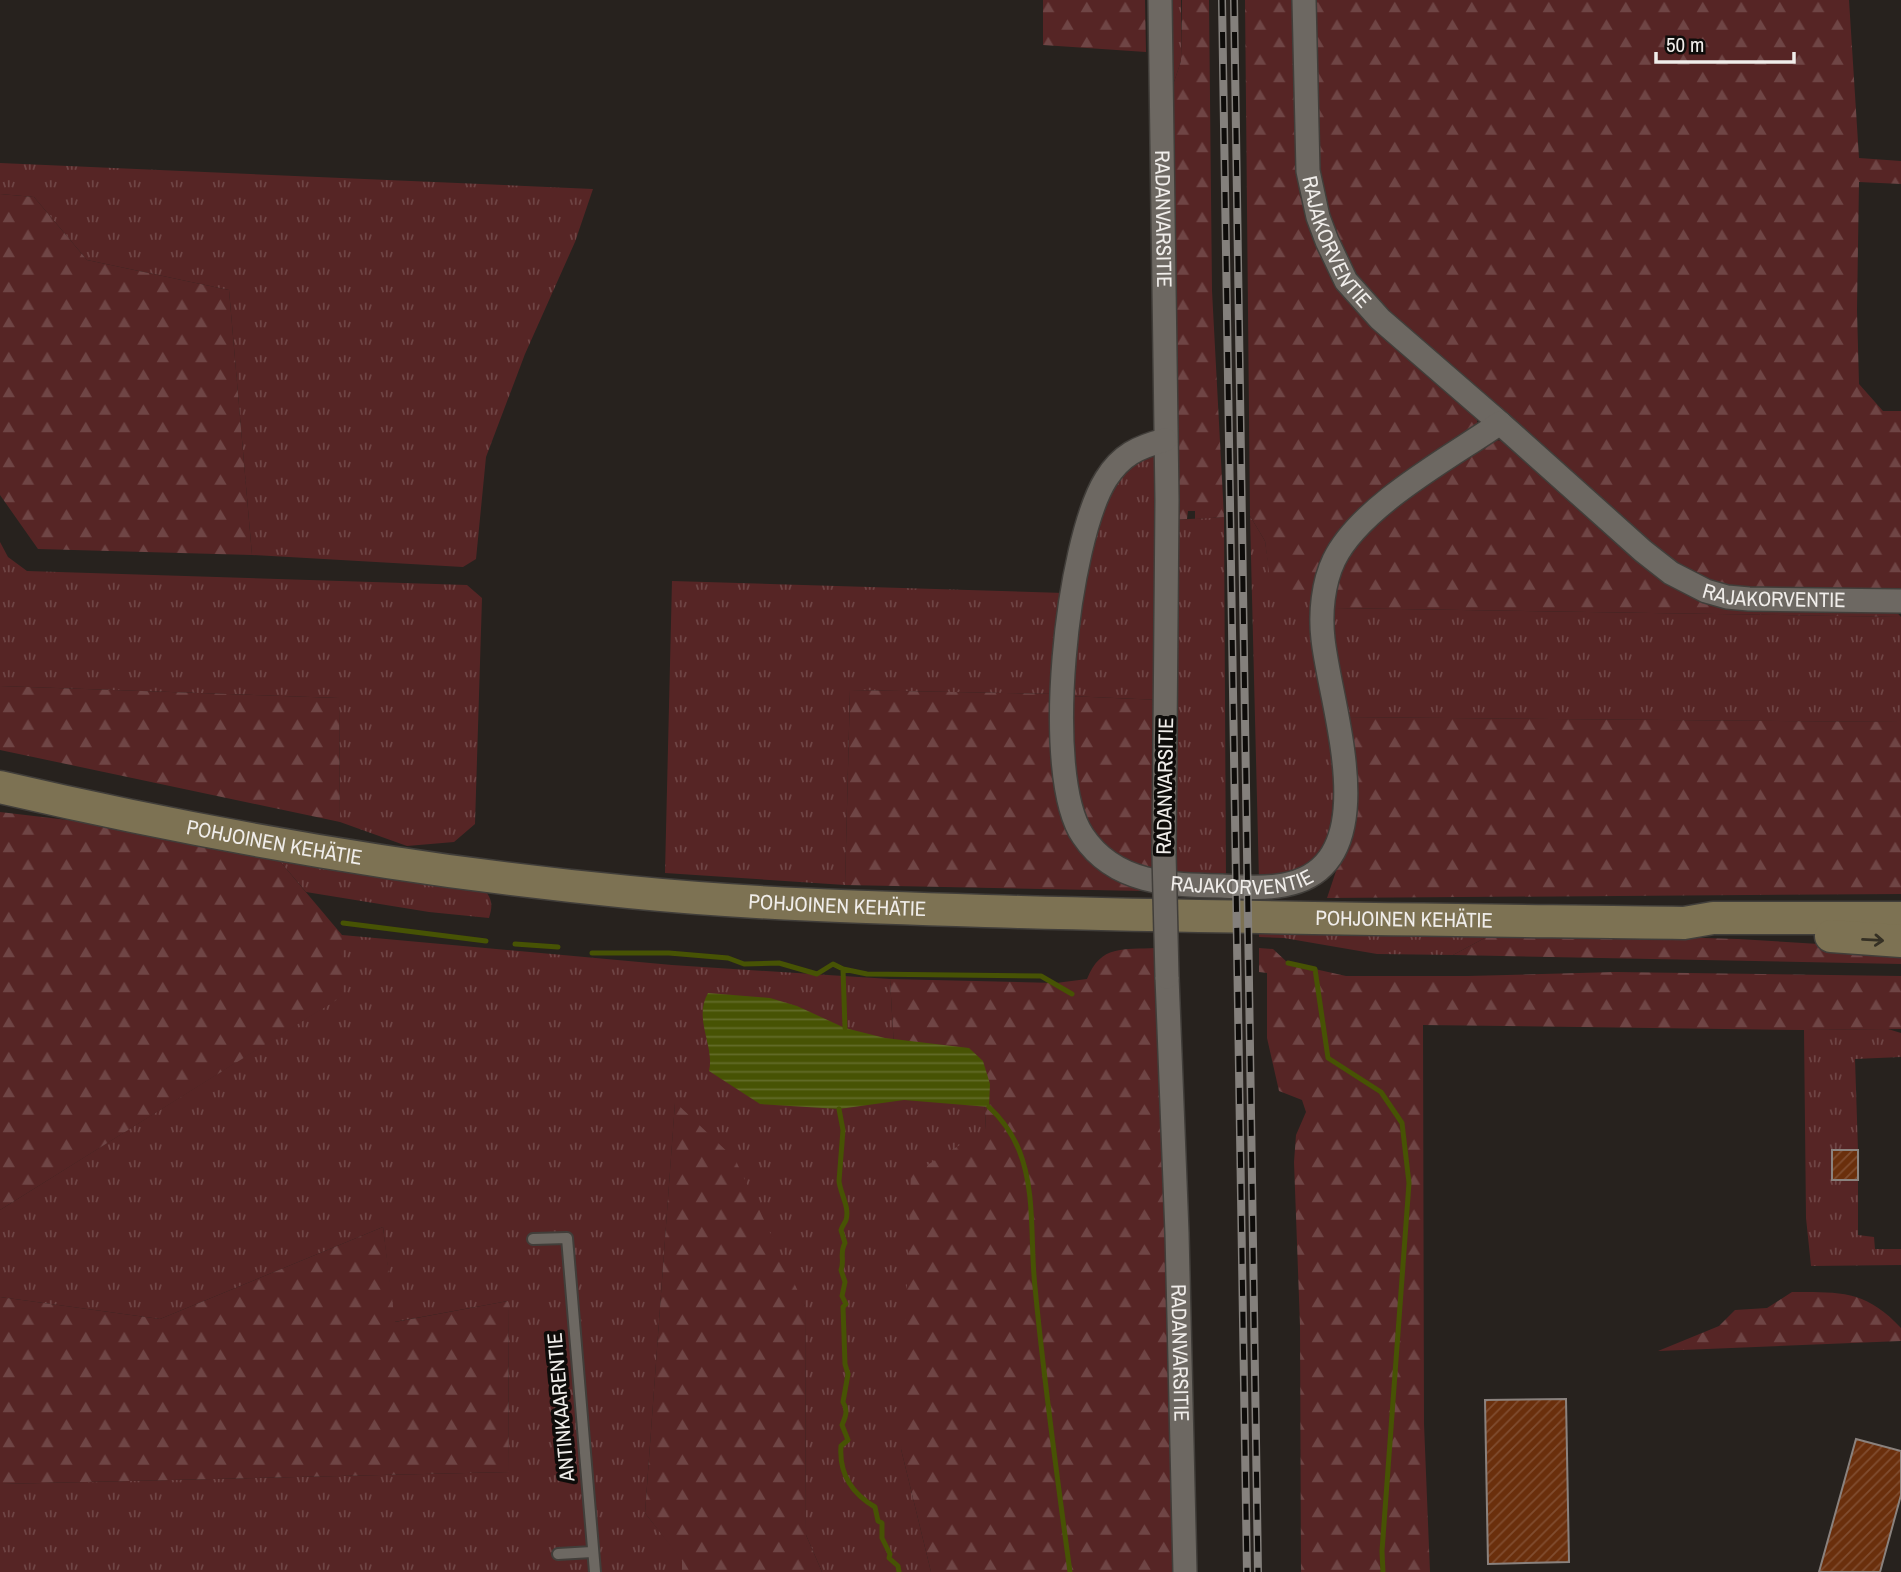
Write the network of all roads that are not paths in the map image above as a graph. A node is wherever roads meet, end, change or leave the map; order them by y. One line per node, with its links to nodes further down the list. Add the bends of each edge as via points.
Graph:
1 (1160, 0): 4 (street, RADANVARSITIE)
2 (1304, 0): 3 (street, RAJAKORVENTIE, via 1308,171 1327,241 1346,281 1380,318)
3 (1500, 423): 4 (street, RAJAKORVENTIE, via 1400,490 1350,534 1334,560 1325,585 1323,638 1346,806 1334,854 1315,873 1282,886 1144,880 1102,858 1075,823 1063,770 1063,694 1079,551 1100,491 1120,461 1140,446); 5 (street, RAJAKORVENTIE, via 1643,551 1691,585 1749,599)
4 (1165, 440): 14 (street, RADANVARSITIE, bridge, via 1164,854)
5 (1901, 601)
6 (0, 787): 8 (main road, POHJOINEN KEHÄTIE, via 370,859 630,892 974,911)
7 (1901, 918): 8 (main road, POHJOINEN KEHÄTIE, via 1713,918)
8 (1684, 923): 9 (main road, POHJOINEN KEHÄTIE, one-way to 9, via 1713,930)
9 (1901, 941)
10 (533, 1238): 11 (lane, ANTINKAARENTIE, via 567,1238)
11 (592, 1552): 12 (lane); 13 (lane, ANTINKAARENTIE)
12 (558, 1554)
13 (594, 1572)
14 (1185, 1572)

